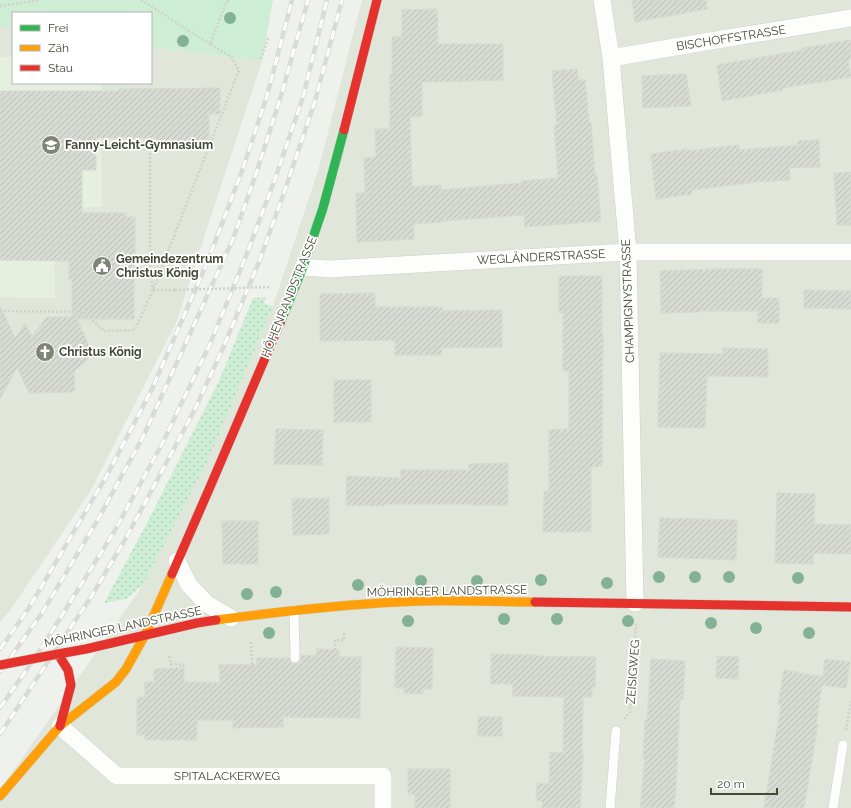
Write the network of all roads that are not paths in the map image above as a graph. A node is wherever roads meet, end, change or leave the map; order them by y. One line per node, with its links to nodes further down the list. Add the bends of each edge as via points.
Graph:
1 (376, 0): 7 (street, HÖHENRANDSTRASSE, via 323,208)
2 (602, 0): 4 (street, CHAMPIGNYSTRASSE)
3 (851, 18): 4 (street, BISCHOFFSTRASSE)
4 (611, 58): 5 (street, CHAMPIGNYSTRASSE)
5 (628, 252): 6 (street, WEGLÄNDERSTRASSE); 7 (street, WEGLÄNDERSTRASSE, via 329,269); 9 (street, CHAMPIGNYSTRASSE)
6 (851, 252)
7 (303, 267): 8 (street, HÖHENRANDSTRASSE)
8 (178, 561): 12 (street, via 189,585 207,604); 13 (street, HÖHENRANDSTRASSE)
9 (636, 602): 10 (street, MÖHRINGER LANDSTRASSE); 11 (street, MÖHRINGER LANDSTRASSE, via 423,601)
10 (851, 607)
11 (294, 610): 12 (street, MÖHRINGER LANDSTRASSE); 15 (lane)
12 (231, 618): 13 (street, MÖHRINGER LANDSTRASSE)
13 (145, 635): 14 (street, MÖHRINGER LANDSTRASSE); 17 (street, HÖHENRANDSTRASSE, via 116,682)
14 (58, 654): 16 (street, MÖHRINGER LANDSTRASSE, bridge); 17 (street, via 68,670 71,685)
15 (295, 658)
16 (0, 665)
17 (60, 726): 20 (street, HÖHENRANDSTRASSE); 21 (street, SPITALACKERWEG, via 117,776 383,776)
18 (616, 731): 22 (lane)
19 (844, 744): 23 (lane)
20 (0, 796)
21 (382, 808)
22 (610, 808)
23 (833, 808)

